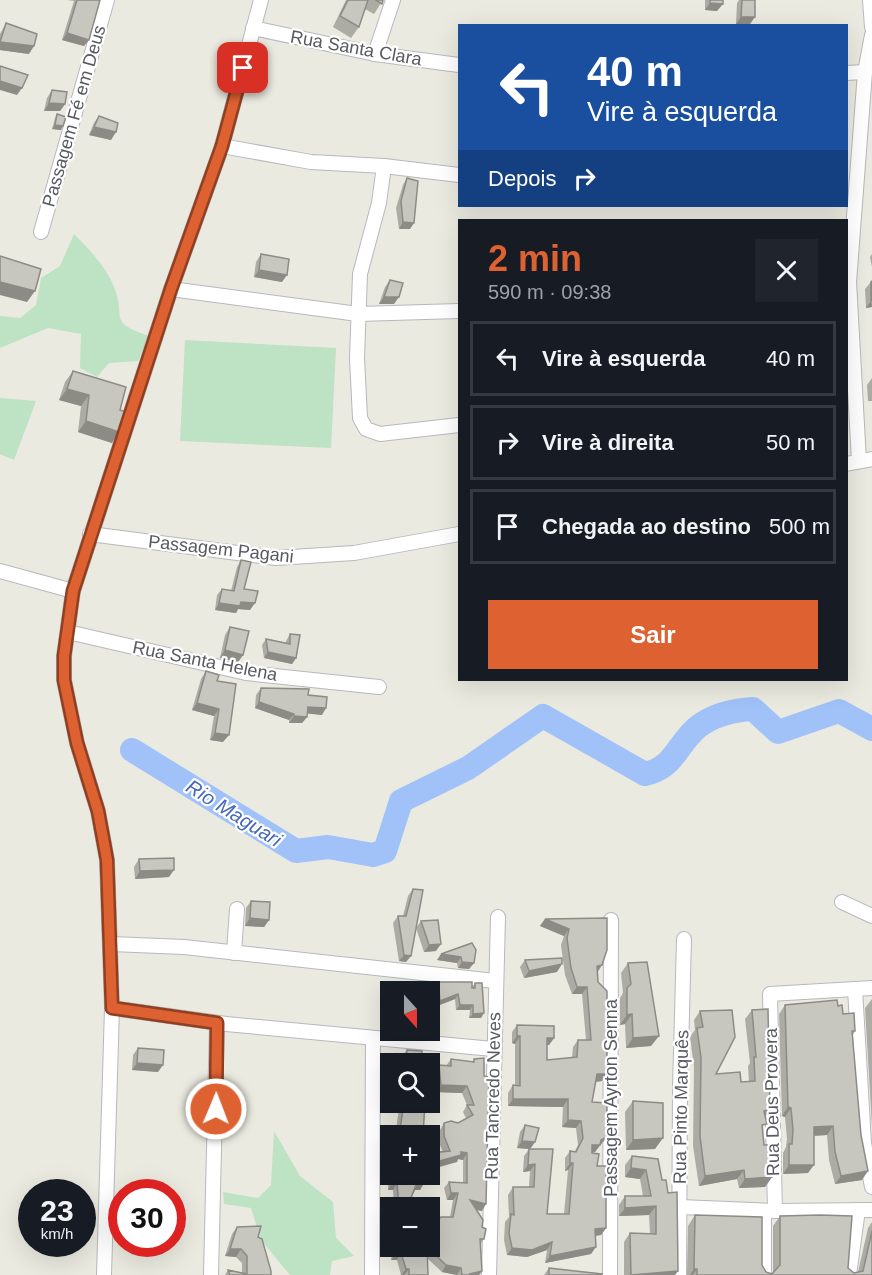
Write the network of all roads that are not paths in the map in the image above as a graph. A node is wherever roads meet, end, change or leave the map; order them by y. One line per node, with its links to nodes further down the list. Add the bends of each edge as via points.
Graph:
1 (107, 0): 16 (street, Passagem Fé em Deus)
2 (261, 0): 6 (street)
3 (393, 0): 8 (street)
4 (870, 0): 5 (street)
5 (872, 27)
6 (253, 28): 8 (street, Rua Santa Clara); 12 (street)
7 (872, 35): 10 (street)
8 (375, 54): 9 (street, Rua Santa Clara)
9 (458, 65)
10 (865, 72): 11 (street); 14 (street)
11 (848, 73)
12 (222, 146): 13 (street, via 311,162); 18 (street)
13 (384, 166): 15 (street); 20 (street, via 379,203 360,274)
14 (853, 168): 17 (street)
15 (458, 175)
16 (41, 232)
17 (848, 263)
18 (171, 289): 20 (street); 25 (street)
19 (458, 311): 20 (street)
20 (358, 314): 23 (street, via 360,418 366,429 380,434)
21 (848, 314): 22 (street)
22 (850, 377): 24 (street)
23 (458, 425)
24 (859, 461)
25 (90, 534): 26 (street, Passagem Pagani, via 276,558 354,553); 28 (street)
26 (458, 534)
27 (0, 572): 28 (street)
28 (73, 591): 29 (street)
29 (68, 632): 30 (street, Rua Santa Helena, via 246,674); 37 (street, via 64,680 107,860)
30 (379, 687)
31 (842, 902): 34 (street)
32 (237, 909): 38 (street)
33 (498, 916): 39 (street, Rua Tancredo Neves)
34 (872, 916)
35 (611, 920): 54 (street, Passagem Ayrton Senna)
36 (684, 939): 47 (street, Rua Pinto Marquês)
37 (111, 944): 38 (street); 42 (street)
38 (234, 953): 39 (street)
39 (495, 981): 45 (street, Rua Tancredo Neves)
40 (872, 988): 41 (street)
41 (855, 989): 46 (street, via 864,1143); 49 (street, Rua Deus Provera, via 770,994)
42 (112, 1008): 43 (street); 50 (street)
43 (217, 1023): 44 (street); 51 (street)
44 (373, 1038): 45 (street); 52 (street)
45 (493, 1049): 53 (street, Rua Tancredo Neves)
46 (872, 1187)
47 (680, 1207): 49 (street); 55 (street, Rua Pinto Marquês)
48 (865, 1210): 49 (street); 57 (street)
49 (770, 1211): 56 (street, Rua Deus Provera)
50 (104, 1275)
51 (212, 1275)
52 (372, 1275)
53 (489, 1275)
54 (610, 1275)
55 (679, 1275)
56 (764, 1275)
57 (849, 1275)

